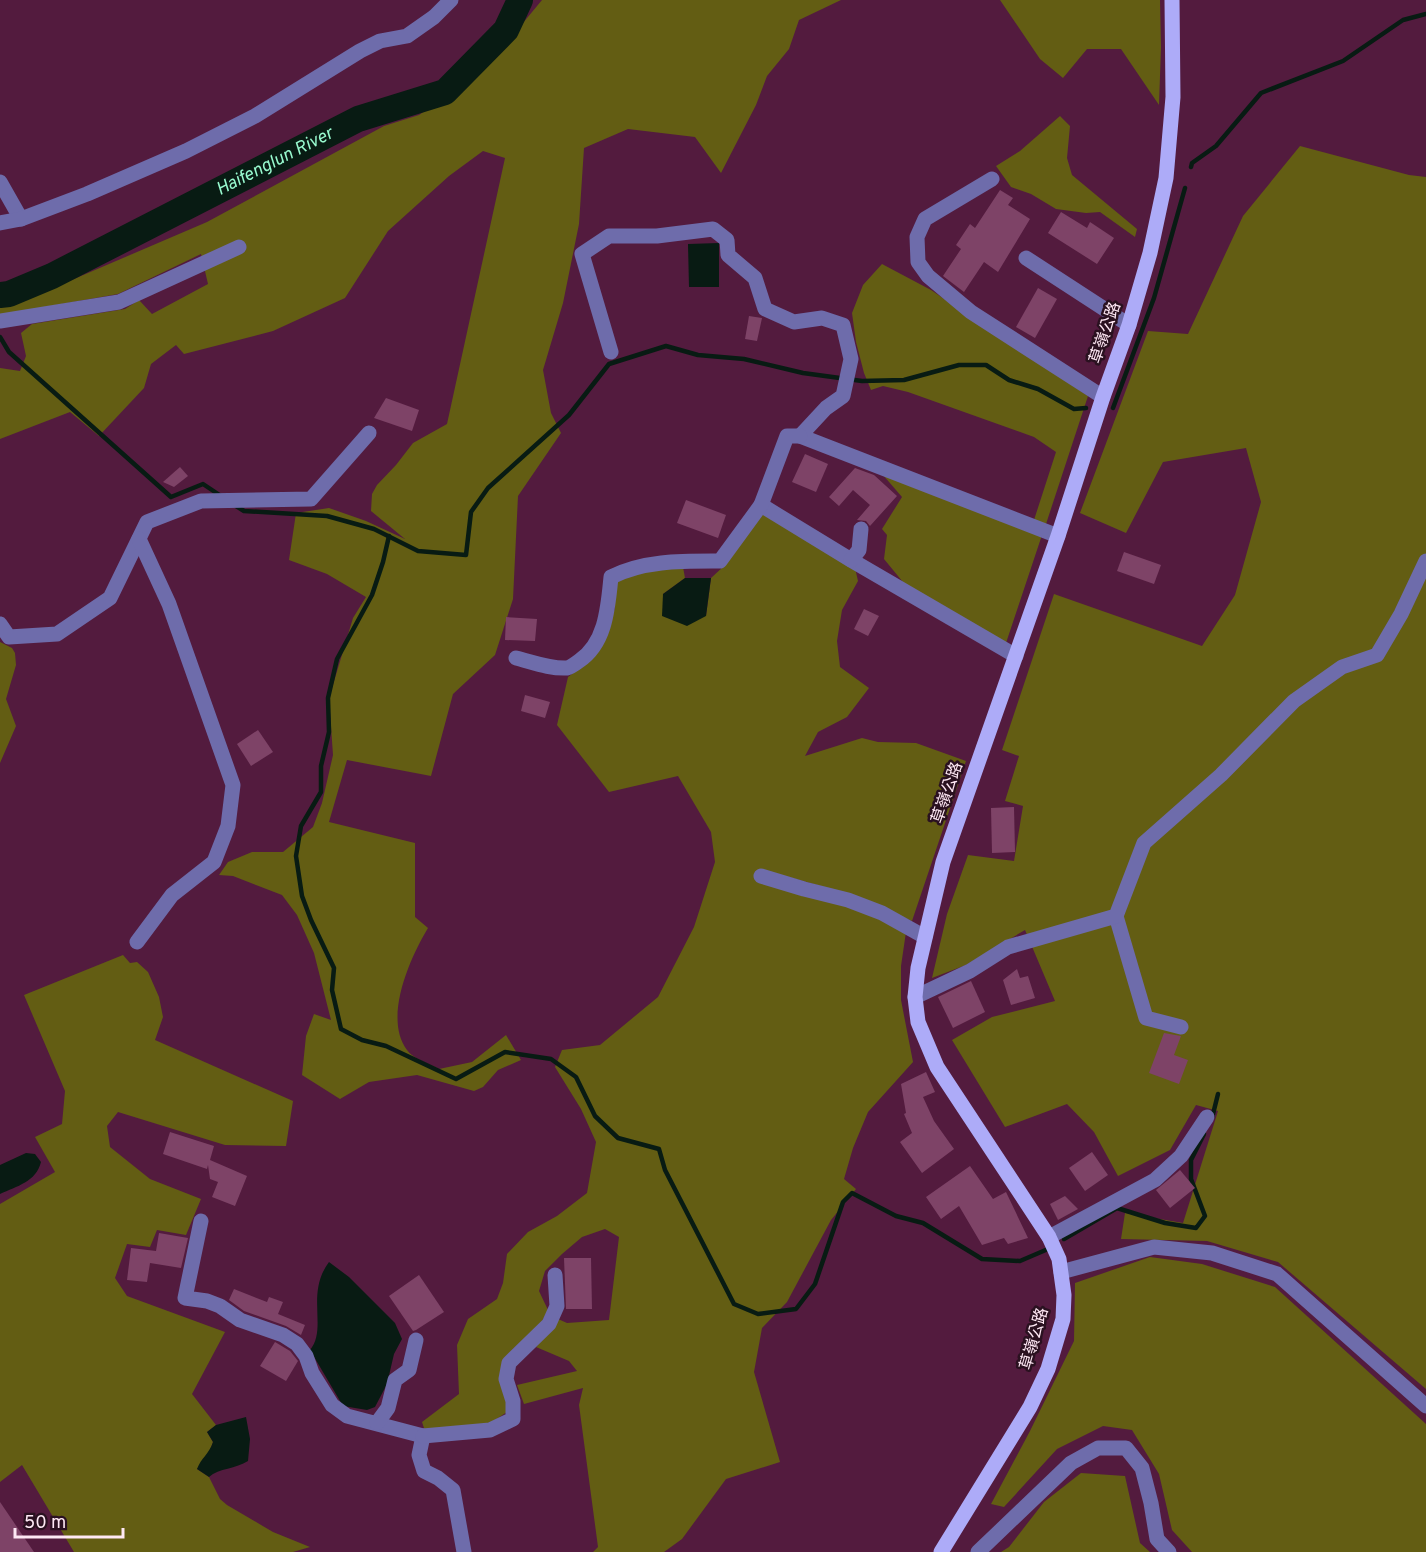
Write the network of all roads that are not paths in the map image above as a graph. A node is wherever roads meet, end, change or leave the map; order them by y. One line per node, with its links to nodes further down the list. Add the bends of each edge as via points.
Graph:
1 (451, 0): 5 (street, via 407,36 380,41 360,51 255,116 129,177)
2 (1172, 0): 10 (main road, 草嶺公路, via 1173,97 1166,178)
3 (992, 179): 12 (street, via 924,219 916,237 918,262 928,276 971,312)
4 (0, 182): 5 (street)
5 (21, 219): 6 (street)
6 (0, 223)
7 (240, 247): 9 (street, via 119,302)
8 (1026, 258): 10 (street)
9 (0, 321)
10 (1129, 325): 12 (main road, 草嶺公路)
11 (611, 352): 14 (street, via 582,254 609,236 657,236 713,229 727,240 728,255 755,278 765,309 794,322 822,318 843,326 852,359 843,396)
12 (1103, 397): 17 (main road, 草嶺公路)
13 (369, 433): 18 (street, via 311,499 201,501 147,522)
14 (800, 436): 15 (street, via 788,436); 17 (street)
15 (761, 504): 19 (street); 23 (street, via 720,561 655,564 624,570 611,577 599,641 569,668)
16 (861, 529): 19 (street, via 858,550)
17 (1058, 536): 22 (main road, 草嶺公路)
18 (139, 539): 21 (street, via 110,598 57,634 9,637); 27 (street, via 169,604 232,785 228,826 214,862 172,895)
19 (851, 560): 22 (street)
20 (1426, 561): 25 (street, via 1377,655 1342,667 1294,701 1221,775 1144,843)
21 (0, 624)
22 (1016, 656): 26 (main road, 草嶺公路, via 943,862)
23 (516, 658)
24 (761, 876): 26 (street, via 848,900 882,913)
25 (1116, 916): 28 (street, via 1008,948); 29 (street, via 1146,1018)
26 (925, 937): 28 (main road, 草嶺公路)
27 (137, 942)
28 (915, 997): 32 (main road, 草嶺公路, via 918,1022 938,1067)
29 (1181, 1027)
30 (1207, 1117): 32 (street, via 1181,1156 1155,1180)
31 (201, 1221): 37 (street, via 185,1298 207,1301 240,1320 290,1339 302,1349 332,1405 347,1416)
32 (1049, 1237): 33 (main road, 草嶺公路)
33 (1061, 1272): 36 (street, via 1154,1247 1212,1253 1277,1274); 40 (main road, 草嶺公路, via 1063,1319 1048,1369 1030,1407)
34 (555, 1275): 38 (street, via 557,1306 549,1324 509,1363 506,1379 513,1401 513,1419 490,1430)
35 (416, 1340): 37 (street, via 409,1370 395,1380 388,1408)
36 (1426, 1406)
37 (377, 1423): 38 (street)
38 (423, 1436): 39 (street, via 419,1455 424,1471 453,1490)
39 (464, 1552)
40 (941, 1552)
41 (978, 1552): 42 (street, via 1071,1463 1098,1448 1126,1448 1142,1468 1157,1539)
42 (1169, 1552)

